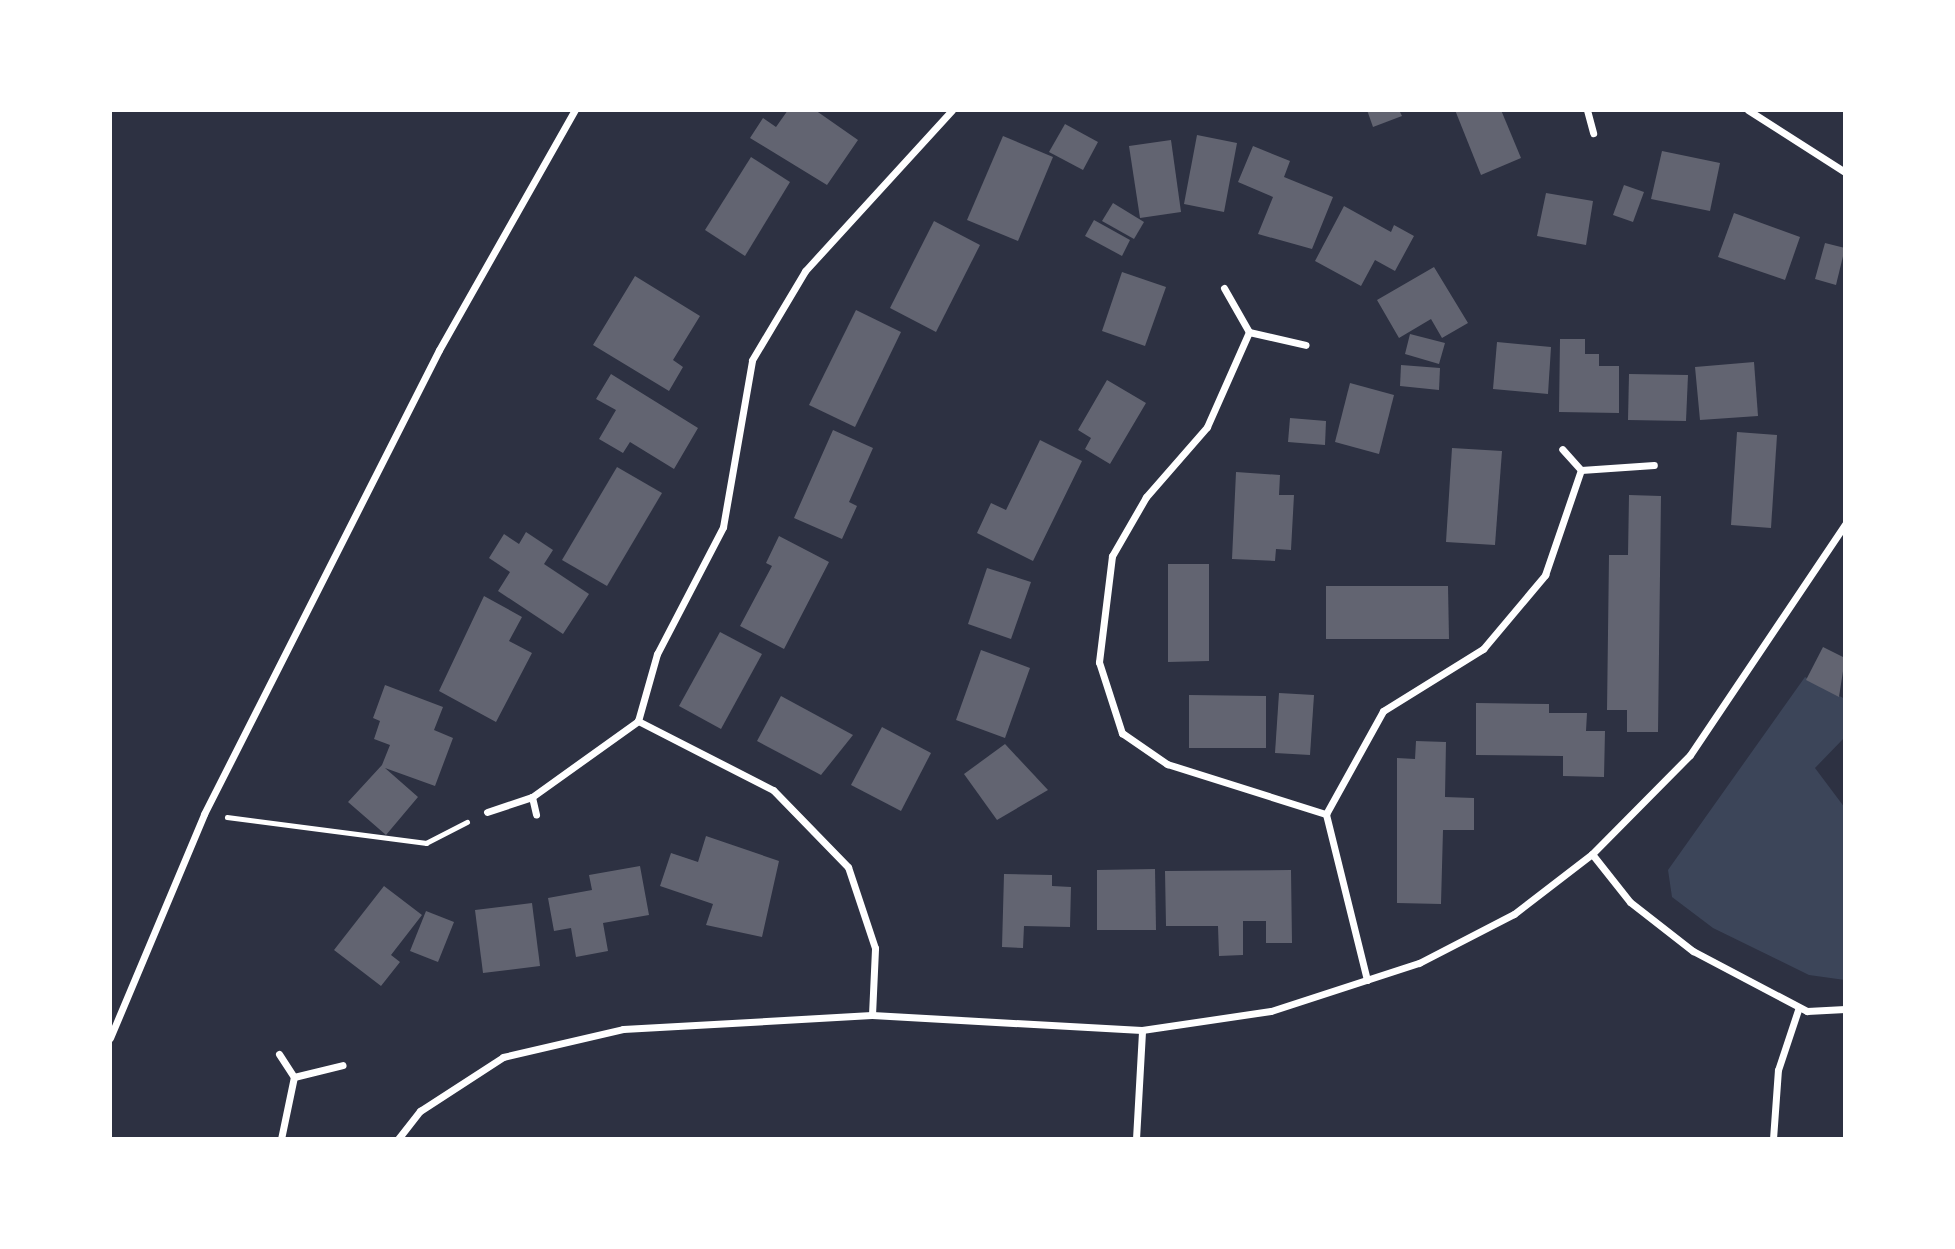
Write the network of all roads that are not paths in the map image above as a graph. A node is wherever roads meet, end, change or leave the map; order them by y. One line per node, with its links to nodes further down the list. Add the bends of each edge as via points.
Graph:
1 (575, 110): 25 (street, via 439,350 204,814)
2 (951, 110): 14 (street, via 805,271 752,360 723,527 657,654)
3 (1587, 110): 5 (street)
4 (1748, 110): 6 (street)
5 (1592, 133)
6 (1845, 172)
7 (1224, 288): 8 (street)
8 (1248, 332): 9 (street); 17 (street, via 1207,427 1146,497 1112,556 1099,662 1122,733 1167,764)
9 (1306, 345)
10 (1562, 449): 12 (street)
11 (1654, 465): 12 (street)
12 (1581, 470): 17 (street, via 1545,575 1483,649 1383,712)
13 (1845, 524): 19 (street, via 1690,755)
14 (638, 721): 15 (street); 23 (street, via 773,790 848,867 875,948)
15 (533, 797): 16 (street); 18 (street)
16 (486, 812)
17 (1325, 814): 20 (street)
18 (536, 815)
19 (1592, 853): 20 (street, via 1514,914 1419,963); 21 (street, via 1630,902 1693,951)
20 (1367, 980): 24 (street, via 1271,1011)
21 (1799, 1007): 22 (street); 32 (street, via 1777,1070)
22 (1845, 1009)
23 (872, 1015): 24 (street); 30 (street, via 623,1029 503,1057 420,1111)
24 (1142, 1030): 31 (street)
25 (110, 1038)
26 (279, 1054): 28 (street)
27 (343, 1065): 28 (street)
28 (295, 1077): 29 (street)
29 (281, 1139)
30 (398, 1139)
31 (1136, 1139)
32 (1773, 1139)

